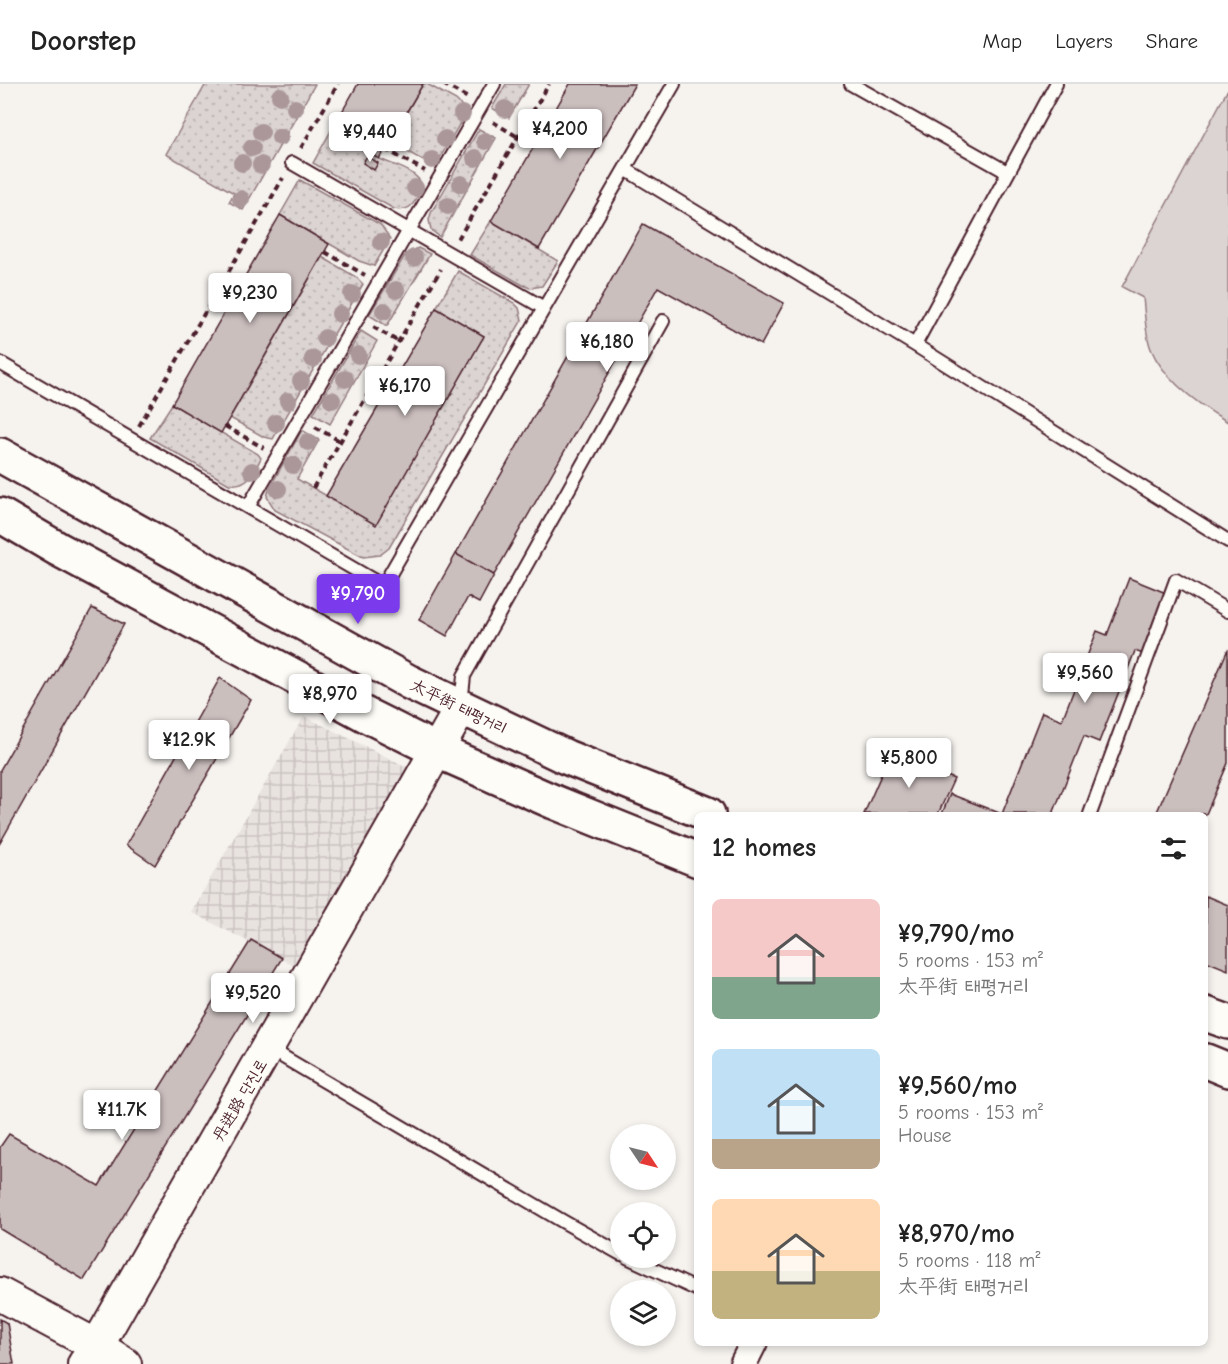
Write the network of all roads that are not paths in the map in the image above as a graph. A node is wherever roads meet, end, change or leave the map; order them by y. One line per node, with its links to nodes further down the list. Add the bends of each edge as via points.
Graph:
1 (494, 84): 8 (lane)
2 (674, 84): 6 (lane)
3 (851, 84): 7 (lane)
4 (1056, 84): 7 (lane)
5 (292, 163): 8 (lane)
6 (625, 169): 9 (lane); 11 (lane)
7 (1008, 172): 11 (lane)
8 (409, 230): 9 (lane); 14 (lane)
9 (544, 308): 14 (lane, via 383,586)
10 (663, 321): 18 (lane, via 464,676)
11 (915, 345): 16 (lane)
12 (0, 363): 14 (lane)
13 (0, 455): 18 (main road, 太平街 태평거리)
14 (248, 507)
15 (0, 515): 19 (main road)
16 (1228, 541)
17 (1228, 611): 21 (lane, via 1176,580)
18 (461, 708): 19 (street, 丹进路 단진로); 20 (main road, 太平街 태평거리, via 566,757)
19 (438, 751): 22 (main road); 25 (street, 丹进路 단진로)
20 (703, 812)
21 (1091, 812)
22 (694, 858)
23 (1208, 1015): 24 (main road)
24 (1228, 1022)
25 (268, 1048): 28 (lane); 33 (street, 丹进路 단진로)
26 (1208, 1062): 27 (main road)
27 (1228, 1070)
28 (610, 1248)
29 (651, 1268): 30 (lane)
30 (694, 1288)
31 (0, 1294): 33 (street)
32 (752, 1346): 35 (street)
33 (91, 1355): 34 (street)
34 (126, 1364)
35 (743, 1364)

